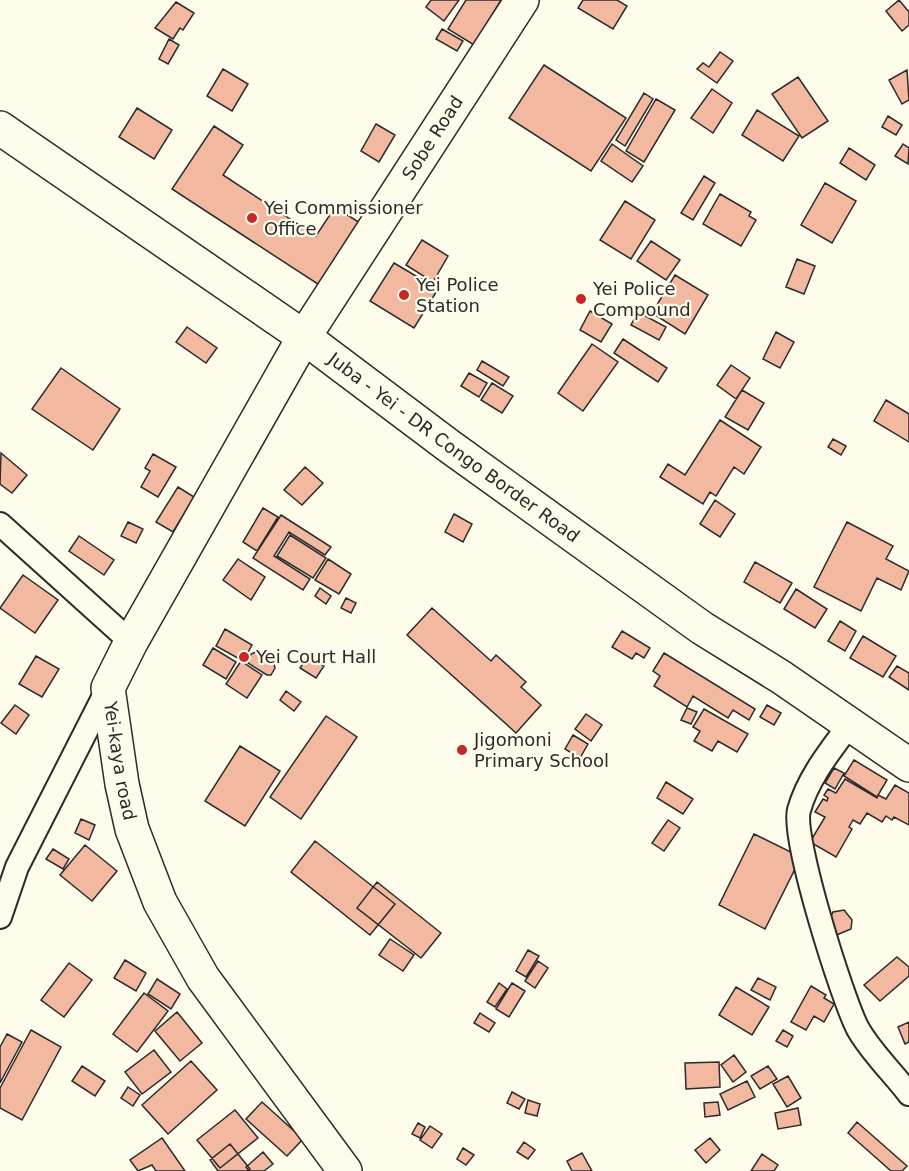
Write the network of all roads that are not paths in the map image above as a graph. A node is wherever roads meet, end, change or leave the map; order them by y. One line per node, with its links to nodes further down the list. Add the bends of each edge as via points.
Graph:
1 (522, 0): 3 (main road, Sobe Road)
2 (0, 128): 3 (main road, Juba - Yei - DR Congo Border Road)
3 (304, 337): 5 (main road, Yei-kaya road); 7 (main road, Juba - Yei - DR Congo Border Road, via 693,621)
4 (0, 524): 5 (street)
5 (131, 642): 6 (main road, Yei-kaya road)
6 (108, 688): 9 (street, via 17,867); 11 (main road, Yei-kaya road, via 132,829 160,902 203,978)
7 (850, 724): 8 (main road, Juba - Yei - DR Congo Border Road); 10 (street, via 818,766 798,812 804,853 829,951 858,1029)
8 (909, 765)
9 (0, 916)
10 (909, 1094)
11 (345, 1171)

